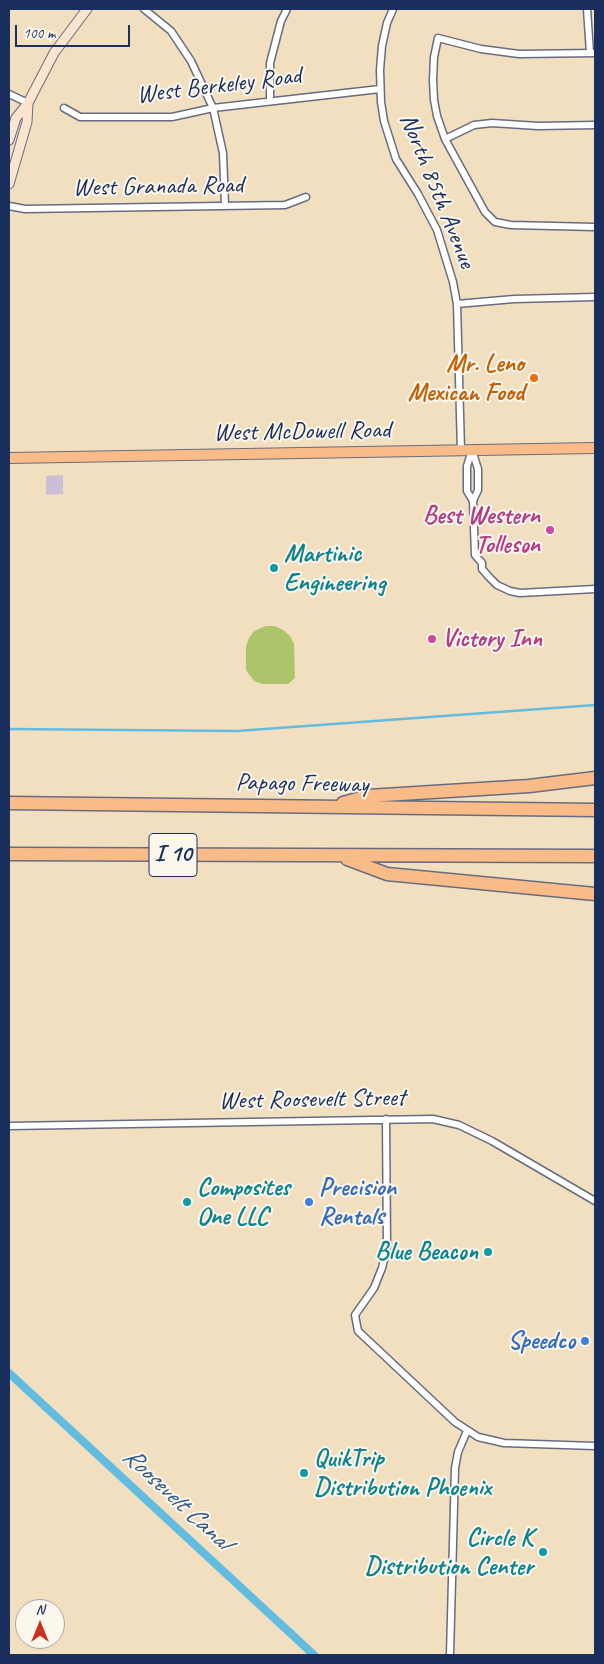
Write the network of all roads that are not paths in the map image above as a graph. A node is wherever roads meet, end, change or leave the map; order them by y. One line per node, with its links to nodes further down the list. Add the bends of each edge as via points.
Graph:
1 (86, 9): 10 (street, via 54,54)
2 (144, 9): 12 (street, via 171,31 191,61)
3 (287, 9): 9 (street, via 270,62)
4 (393, 9): 7 (street, North 85th Avenue, via 382,46)
5 (587, 9): 6 (street)
6 (593, 53): 14 (street, via 519,54 438,38 434,56 434,100)
7 (380, 89): 9 (street, West Berkeley Road); 22 (street, North 85th Avenue, via 384,121 396,159 437,230 454,282)
8 (9, 94): 10 (street)
9 (270, 100): 12 (street, West Berkeley Road)
10 (28, 103): 15 (street, via 16,118); 16 (street, via 27,122)
11 (64, 108): 12 (street, West Berkeley Road, via 80,117 172,117)
12 (213, 108): 19 (street, via 223,153)
13 (595, 125): 14 (street, via 492,123 474,125)
14 (445, 139): 20 (street, via 486,212 496,222)
15 (9, 140)
16 (9, 184)
17 (306, 197): 19 (street, West Granada Road, via 285,205)
18 (9, 206): 19 (street, West Granada Road, via 25,209)
19 (225, 206)
20 (595, 227)
21 (595, 297): 22 (street)
22 (457, 304): 25 (street, North 85th Avenue)
23 (595, 448): 24 (main road, West McDowell Road)
24 (472, 450): 25 (main road, West McDowell Road); 27 (street, via 478,469 478,490); 27 (street, via 467,466 467,490)
25 (461, 451): 26 (main road, West McDowell Road)
26 (9, 458)
27 (473, 501): 28 (street, via 475,555 482,563 482,569 497,585 520,593)
28 (595, 589)
29 (595, 778): 31 (highway, via 529,786 368,796)
30 (9, 803): 31 (highway, Papago Freeway / I 10)
31 (326, 807): 32 (highway, Papago Freeway / I 10)
32 (595, 810)
33 (9, 854): 34 (highway, I 10)
34 (338, 856): 35 (highway, I 10); 36 (highway, via 387,874)
35 (595, 856)
36 (595, 894)
37 (386, 1119): 38 (street, West Roosevelt Street); 39 (street, West Roosevelt Street, via 433,1119 459,1125); 40 (street, via 387,1247 374,1288 356,1315 358,1331)
38 (9, 1126)
39 (595, 1201)
40 (467, 1431): 41 (street, via 504,1444); 42 (street, via 455,1468)
41 (595, 1446)
42 (450, 1655)

